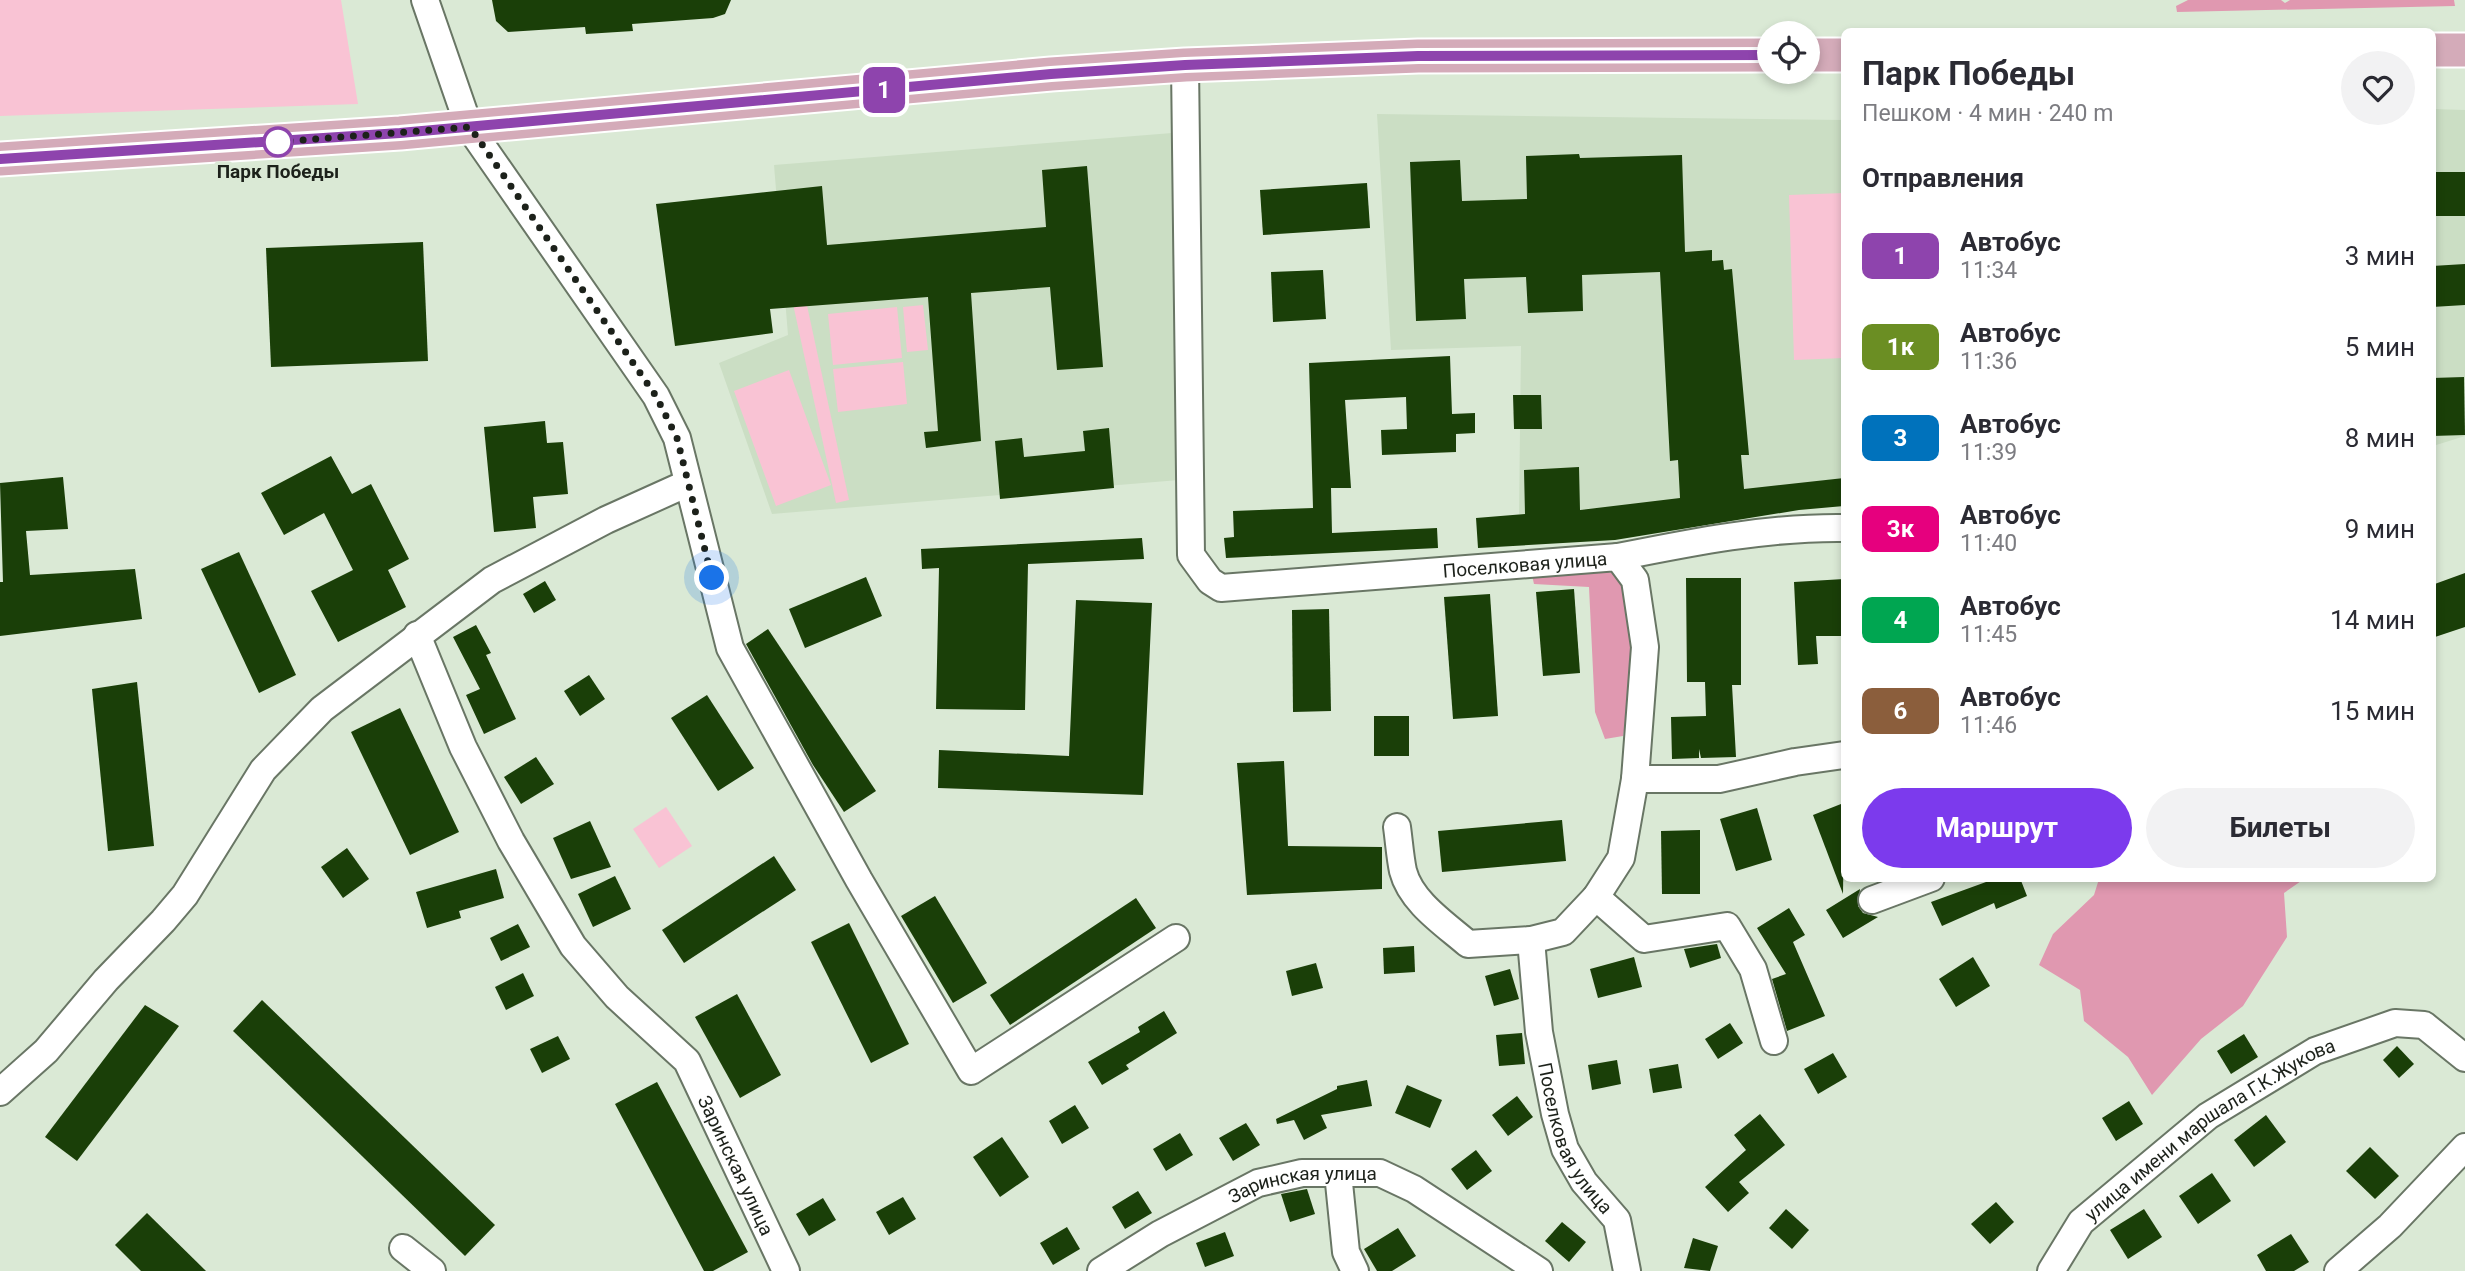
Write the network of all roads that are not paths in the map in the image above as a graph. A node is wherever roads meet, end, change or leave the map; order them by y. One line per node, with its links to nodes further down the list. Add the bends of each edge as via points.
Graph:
1 (425, 0): 8 (street)
2 (2436, 50): 3 (main road)
3 (2465, 50)
4 (1757, 55): 7 (main road, via 1418,56)
5 (1820, 55): 6 (main road)
6 (1841, 55)
7 (1185, 65): 8 (main road); 12 (street, Поселковая улица, via 1191,555 1201,571 1221,588)
8 (470, 127): 9 (main road); 10 (street, via 656,396 677,438)
9 (0, 159)
10 (688, 483): 13 (street, via 492,580); 20 (street, via 730,648 971,1071)
11 (1841, 528): 12 (street, via 1802,527)
12 (1618, 557): 15 (street, Поселковая улица, via 1635,580 1645,647)
13 (417, 635): 24 (street, via 322,709 263,770 170,912 46,1051); 29 (street, Заринская улица, via 463,747 511,841 573,946 617,997 687,1061)
14 (1841, 755): 15 (street, via 1719,779)
15 (1635, 779): 18 (street, Поселковая улица, via 1621,859)
16 (1397, 827): 21 (street, via 1412,891 1468,944)
17 (1920, 882): 19 (street)
18 (1596, 897): 21 (street, Поселковая улица, via 1563,932); 22 (street, via 1644,939 1727,926 1753,969)
19 (1872, 900)
20 (1176, 938)
21 (1531, 940): 33 (street, Поселковая улица, via 1539,1032 1565,1149 1584,1182 1617,1220)
22 (1774, 1041)
23 (2465, 1058): 34 (street, улица имени маршала Г.К.Жукова, via 2424,1025 2395,1023 2315,1051 2208,1116 2081,1222)
24 (0, 1092)
25 (2465, 1147): 35 (street, via 2390,1226)
26 (1338, 1174): 30 (street, Заринская улица, via 1302,1173 1258,1183); 31 (street, via 1346,1252); 32 (street, Заринская улица, via 1380,1173 1414,1189)
27 (403, 1248): 28 (street)
28 (432, 1271)
29 (786, 1271)
30 (1101, 1271)
31 (1355, 1271)
32 (1539, 1271)
33 (1627, 1271)
34 (2050, 1271)
35 (2338, 1271)

